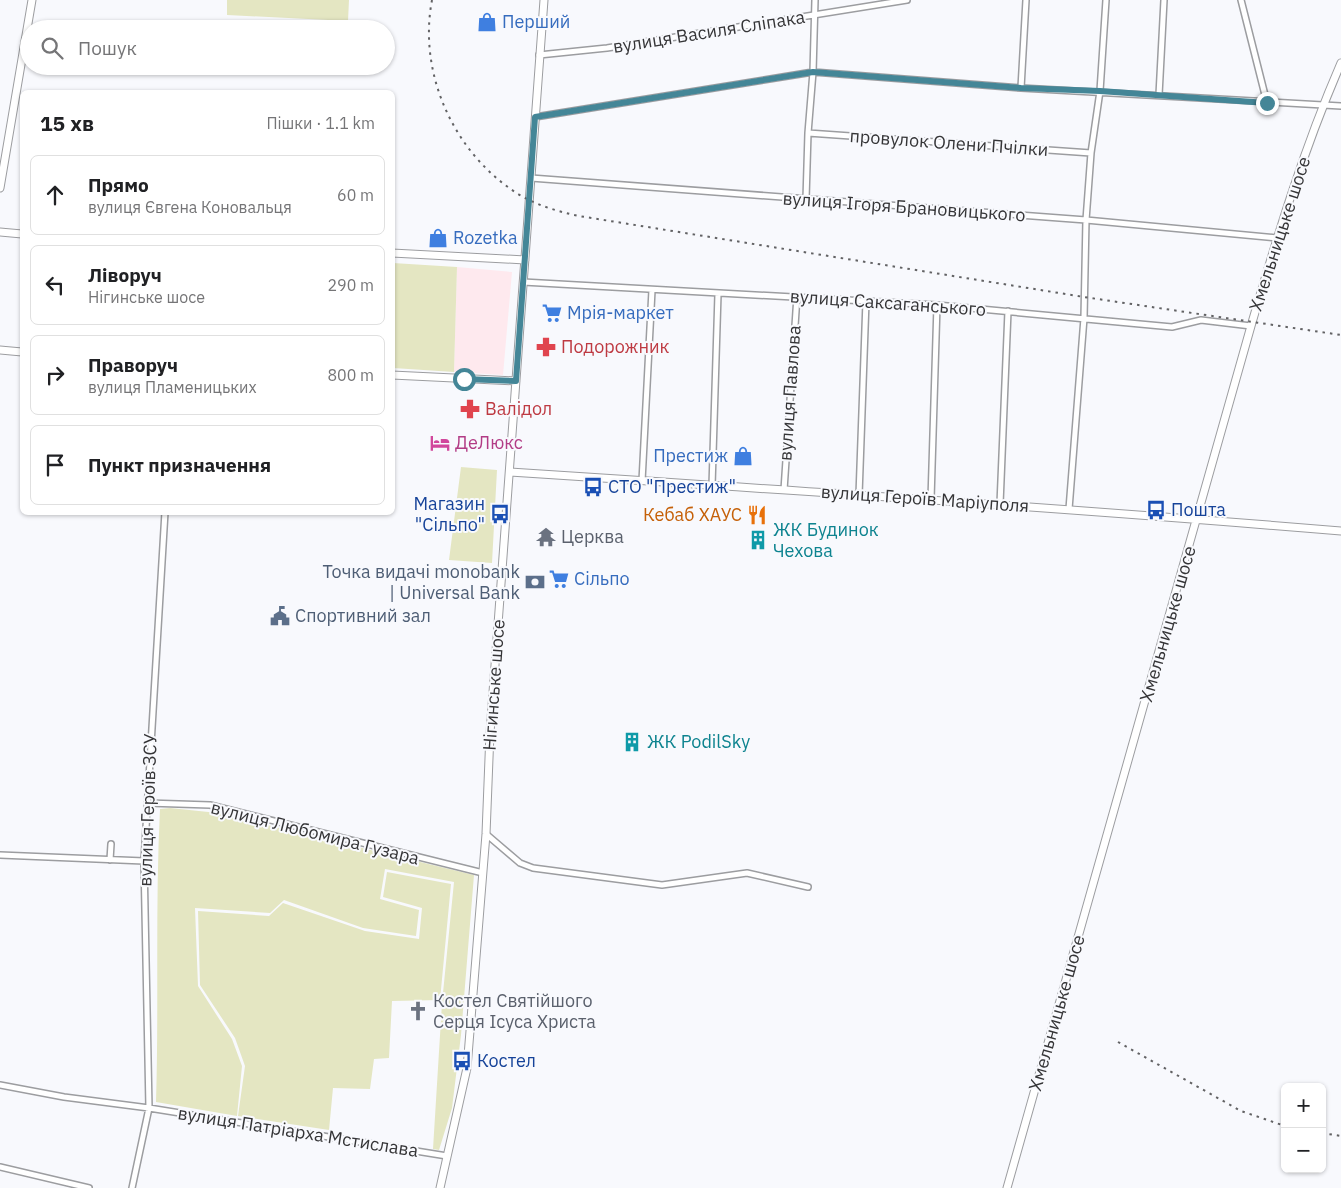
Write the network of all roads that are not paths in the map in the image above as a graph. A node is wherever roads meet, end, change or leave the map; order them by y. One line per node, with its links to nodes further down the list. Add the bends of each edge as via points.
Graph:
1 (32, 0): 10 (main road)
2 (544, 0): 11 (main road, Нігинське шосе)
3 (815, 0): 9 (street)
4 (907, 0): 9 (street, вулиця Василя Сліпака)
5 (1026, 0): 15 (street)
6 (1106, 0): 16 (street)
7 (1164, 0): 17 (street)
8 (1241, 0): 18 (street)
9 (814, 16): 11 (street, вулиця Василя Сліпака, via 607,48); 14 (street)
10 (29, 20)
11 (539, 55): 21 (main road, Нігинське шосе)
12 (1341, 63): 19 (main road, Хмельницьке шосе)
13 (20, 70): 25 (main road)
14 (813, 72): 15 (street); 21 (street); 22 (street)
15 (1021, 88): 16 (street)
16 (1100, 91): 17 (street); 23 (street)
17 (1159, 95): 18 (street)
18 (1267, 103): 19 (street)
19 (1323, 105): 20 (street); 30 (main road, Хмельницьке шосе)
20 (1341, 106)
21 (535, 117): 24 (main road, Нігинське шосе)
22 (808, 133): 23 (street, провулок Олени Пчілки); 26 (street)
23 (1091, 153): 27 (street)
24 (531, 178): 26 (street, вулиця Ігоря Брановицького); 32 (main road, Нігинське шосе)
25 (0, 188)
26 (806, 199): 27 (street, вулиця Ігоря Брановицького)
27 (1086, 220): 30 (street, вулиця Ігоря Брановицького); 40 (street)
28 (0, 232): 29 (main road)
29 (20, 234)
30 (1277, 238): 41 (main road, Хмельницьке шосе)
31 (395, 253): 32 (main road)
32 (525, 260): 33 (main road, Нігинське шосе)
33 (523, 282): 34 (street, вулиця Саксаганського); 45 (main road, Нігинське шосе)
34 (652, 290): 35 (street, вулиця Саксаганського); 47 (street)
35 (718, 294): 36 (street, вулиця Саксаганського); 48 (street)
36 (796, 296): 37 (street, вулиця Саксаганського); 49 (street, вулиця Павлова)
37 (866, 301): 38 (street, вулиця Саксаганського); 50 (street)
38 (937, 305): 39 (street, вулиця Саксаганського); 51 (street)
39 (1008, 311): 40 (street, вулиця Саксаганського); 52 (street)
40 (1084, 318): 41 (street, вулиця Саксаганського, via 1172,327 1201,320); 53 (street)
41 (1250, 326): 55 (main road, Хмельницьке шосе)
42 (0, 350): 43 (main road)
43 (20, 352)
44 (395, 375): 45 (main road)
45 (516, 381): 46 (main road, Нігинське шосе)
46 (510, 472): 47 (main road, вулиця Героїв Маріуполя); 58 (main road, Нігинське шосе, via 491,720)
47 (642, 481): 48 (main road, вулиця Героїв Маріуполя)
48 (712, 486): 49 (main road, вулиця Героїв Маріуполя)
49 (784, 490): 50 (main road, вулиця Героїв Маріуполя)
50 (859, 495): 51 (main road, вулиця Героїв Маріуполя)
51 (931, 499): 52 (main road, вулиця Героїв Маріуполя)
52 (1000, 504): 53 (main road, вулиця Героїв Маріуполя)
53 (1069, 509): 55 (main road, вулиця Героїв Маріуполя)
54 (165, 515): 57 (street, вулиця Героїв ЗСУ)
55 (1198, 518): 56 (main road, вулиця Героїв Маріуполя); 72 (main road, Хмельницьке шосе)
56 (1341, 531)
57 (147, 803): 62 (street, вулиця Героїв ЗСУ); 63 (street, вулиця Любомира Гузара, via 210,805)
58 (486, 834): 63 (main road, Нігинське шосе); 64 (street, via 520,863 533,868 662,885 747,872)
59 (110, 844): 61 (street)
60 (0, 855): 61 (street)
61 (110, 860): 62 (street)
62 (144, 861): 66 (street, вулиця Героїв ЗСУ)
63 (482, 874): 67 (main road, Нігинське шосе, via 467,1068)
64 (808, 888)
65 (0, 1084): 66 (street, вулиця Патріарха Мстислава, via 64,1097)
66 (149, 1108): 67 (street, вулиця Патріарха Мстислава); 70 (street)
67 (447, 1156): 71 (main road, Нігинське шосе)
68 (0, 1166): 69 (street)
69 (89, 1188)
70 (132, 1188)
71 (440, 1188)
72 (1007, 1188)

